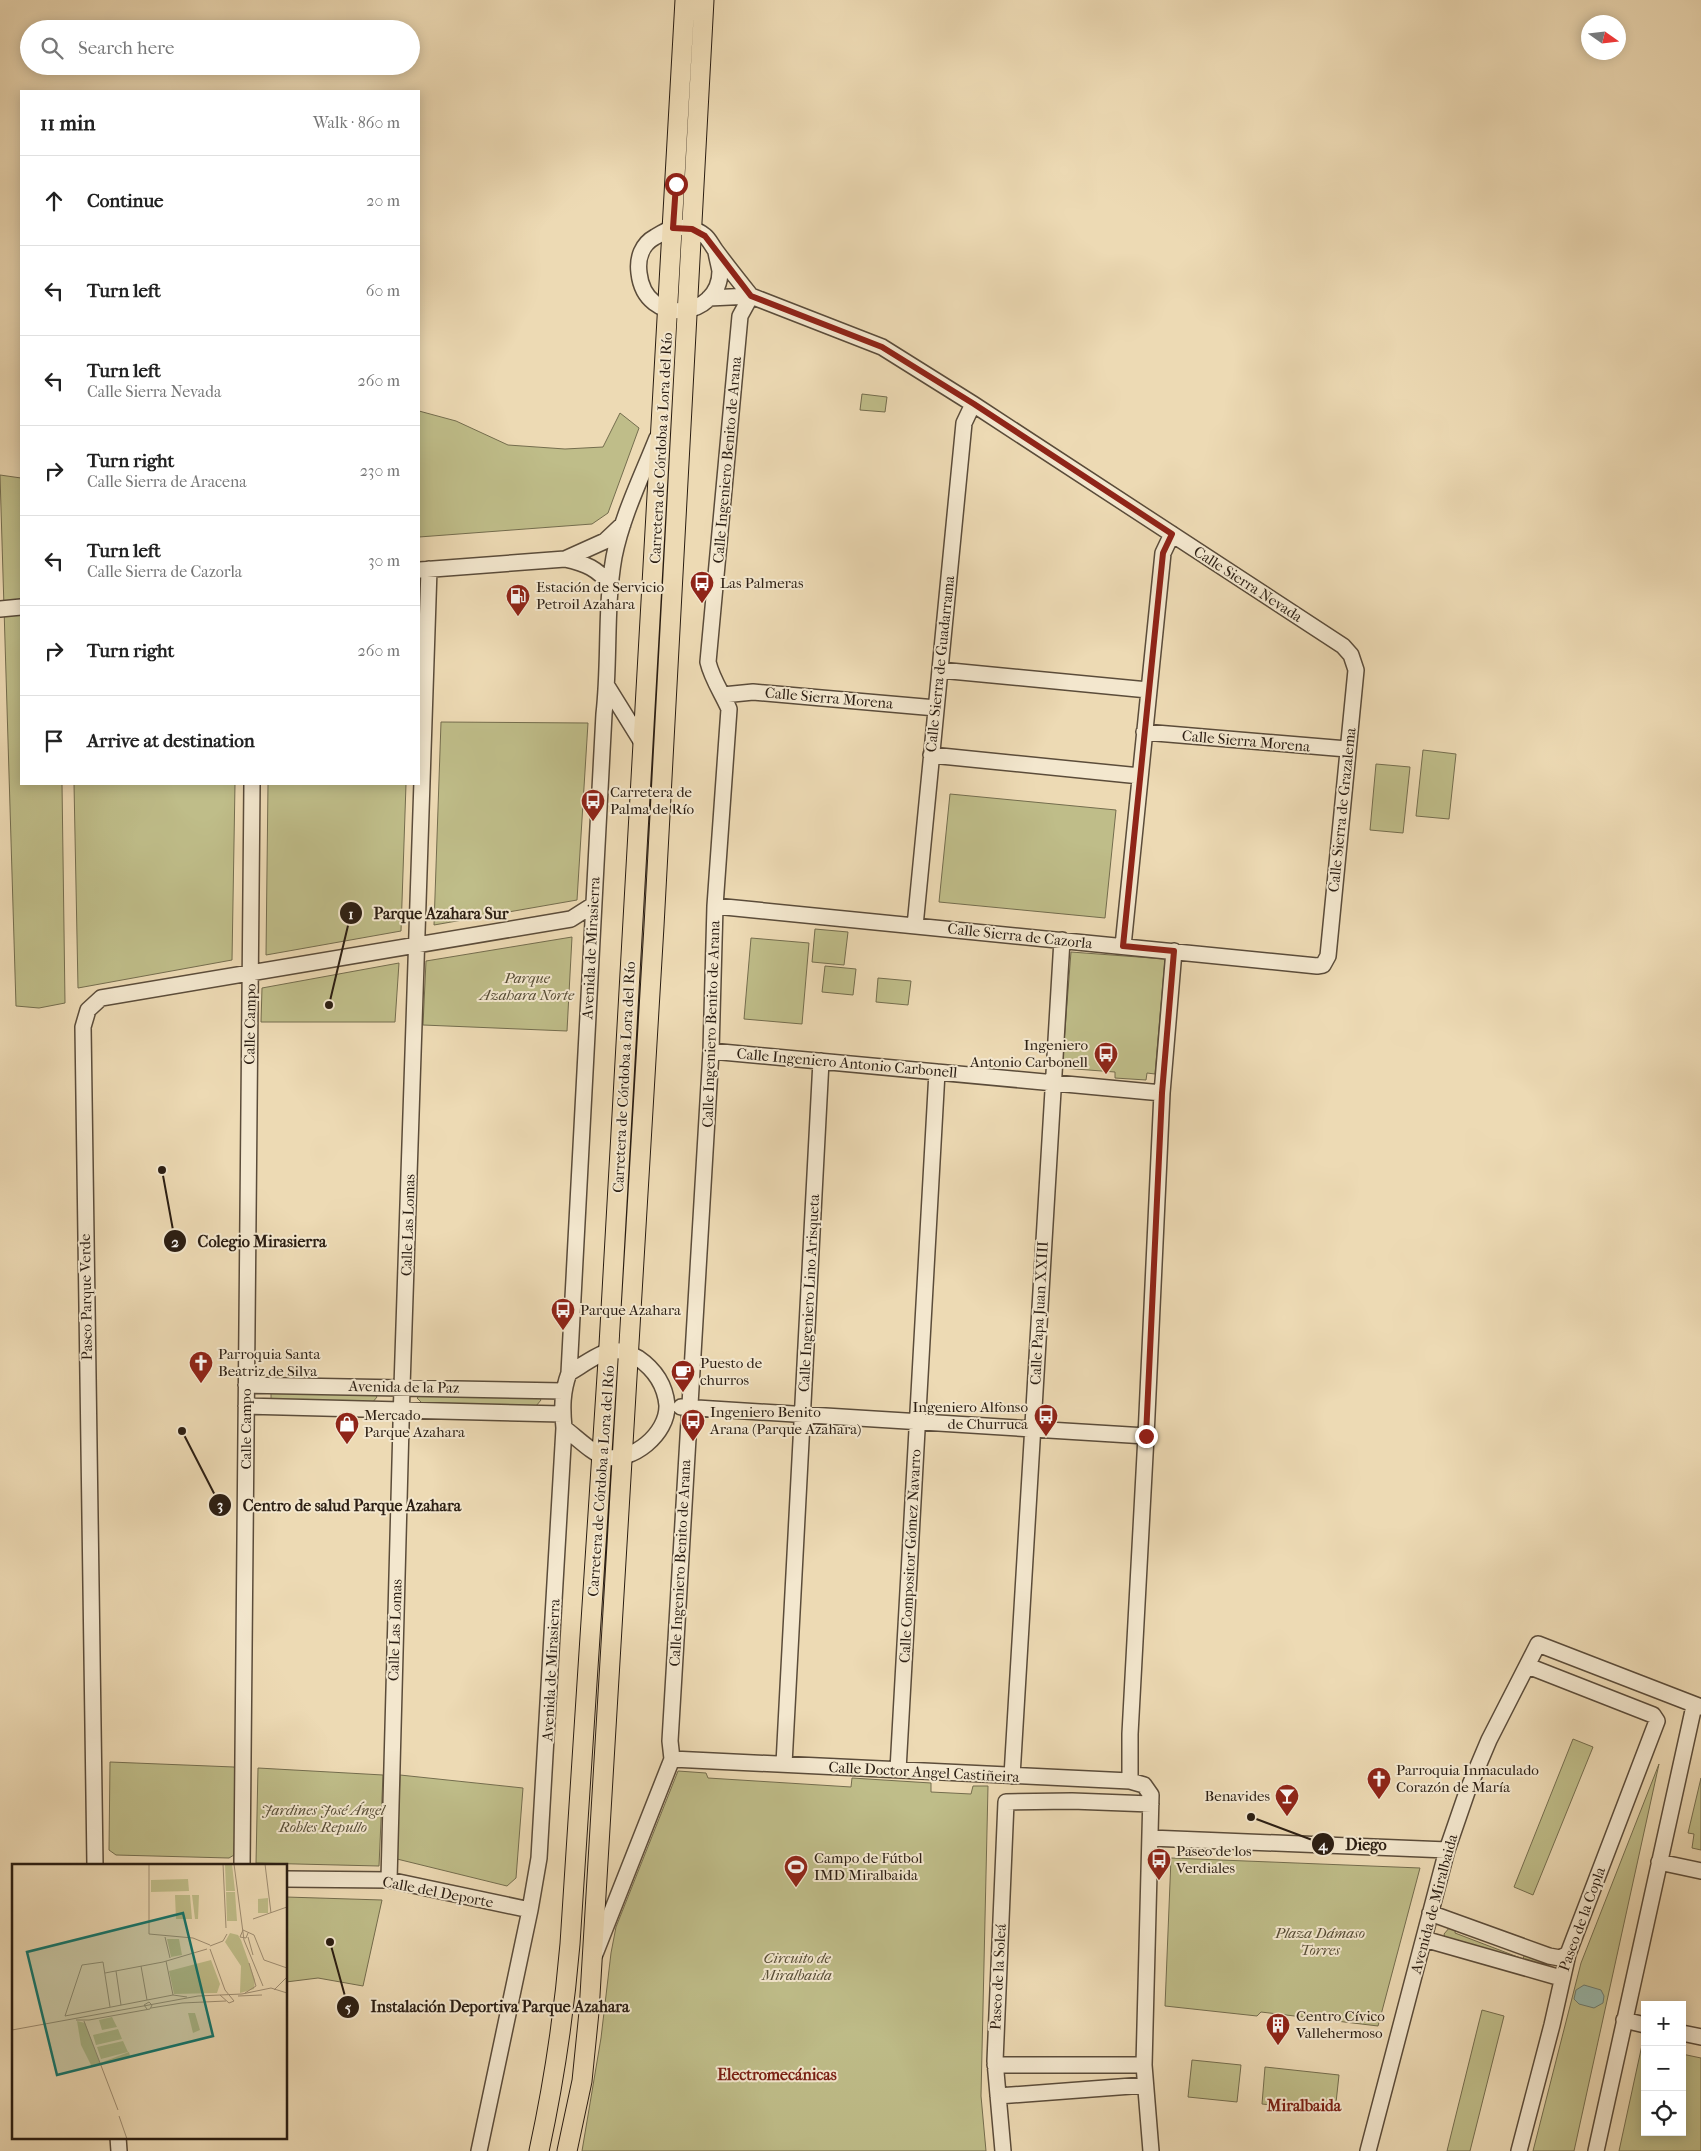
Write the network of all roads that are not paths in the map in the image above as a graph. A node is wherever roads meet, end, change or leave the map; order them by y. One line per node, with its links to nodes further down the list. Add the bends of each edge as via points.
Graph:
1 (685, 0): 3 (main road, Carretera de Córdoba a Lora del Río)
2 (704, 0): 4 (main road, Carretera de Córdoba a Lora del Río)
3 (673, 228): 4 (street); 8 (main road, Carretera de Córdoba a Lora del Río); 8 (street, via 644,245 638,270 641,288 653,302)
4 (692, 229): 5 (street, via 705,236); 8 (main road, Carretera de Córdoba a Lora del Río)
5 (716, 252): 6 (street); 7 (street, via 720,272)
6 (751, 296): 7 (street); 9 (street, Calle Sierra Nevada, via 882,347); 22 (street, Calle Ingeniero Benito de Arana, via 740,316 708,662 711,676)
7 (709, 298): 8 (street)
8 (678, 311): 10 (main road, Carretera de Córdoba a Lora del Río); 49 (main road, Carretera de Córdoba a Lora del Río)
9 (974, 404): 12 (street, Calle Sierra Nevada); 19 (street, Calle Sierra de Guadarrama, via 964,423)
10 (662, 426): 11 (street, Avenida de Mirasierra); 25 (main road, Carretera de Córdoba a Lora del Río)
11 (623, 524): 13 (street, via 605,541); 15 (street, Avenida de Mirasierra, via 614,556)
12 (1172, 534): 18 (street, Calle Sierra Nevada, via 1343,646); 21 (street, via 1163,553)
13 (565, 559): 14 (street); 15 (street, via 600,571)
14 (424, 570): 29 (street, Calle Las Lomas)
15 (611, 585): 20 (street, Avenida de Mirasierra)
16 (20, 607): 17 (street)
17 (0, 609)
18 (1351, 655): 26 (street, Calle Sierra de Grazalema, via 1356,670)
19 (940, 670): 21 (street); 23 (street, Calle Sierra de Guadarrama)
20 (607, 686): 25 (street); 32 (street, Avenida de Mirasierra)
21 (1148, 690): 24 (street)
22 (723, 695): 23 (street, Calle Sierra Morena, via 753,692); 33 (street, Calle Ingeniero Benito de Arana, via 729,709)
23 (936, 708): 27 (street, Calle Sierra de Guadarrama)
24 (1144, 732): 26 (street, Calle Sierra Morena); 28 (street)
25 (643, 744): 48 (main road, Carretera de Córdoba a Lora del Río)
26 (1347, 749): 41 (street, Calle Sierra de Grazalema, via 1328,956)
27 (931, 755): 28 (street); 35 (street, Calle Sierra de Guadarrama)
28 (1140, 776): 39 (street)
29 (420, 784)
30 (252, 785): 42 (street, Calle Campo)
31 (420, 785): 38 (street, Calle Las Lomas)
32 (593, 905): 34 (street); 36 (street, Avenida de Mirasierra)
33 (715, 906): 35 (street, Calle Sierra de Cazorla); 43 (street, Calle Ingeniero Benito de Arana)
34 (571, 919): 36 (street, via 584,926); 38 (street, Paseo Parque Verde)
35 (915, 926): 37 (street, Calle Sierra de Cazorla)
36 (590, 935): 50 (street, Avenida de Mirasierra)
37 (1062, 940): 39 (street, Calle Sierra de Cazorla); 46 (street, Calle Papa Juan XXIII)
38 (417, 945): 42 (street, Paseo Parque Verde); 52 (street, Calle Las Lomas)
39 (1123, 946): 40 (street, Calle Sierra de Cazorla)
40 (1174, 951): 41 (street, Calle Sierra de Cazorla, via 1316,966); 47 (street)
41 (1324, 964)
42 (250, 974): 51 (street, Calle Campo); 76 (street, Paseo Parque Verde, via 101,998 88,1010 84,1027)
43 (711, 1051): 44 (street, Calle Ingeniero Antonio Carbonell); 56 (street, Calle Ingeniero Benito de Arana)
44 (821, 1061): 45 (street, Calle Ingeniero Antonio Carbonell); 58 (street, Calle Ingeniero Lino Arisqueta)
45 (937, 1072): 46 (street, Calle Ingeniero Antonio Carbonell); 60 (street, Calle Compositor Gómez Navarro)
46 (1052, 1083): 47 (street, Calle Ingeniero Antonio Carbonell); 61 (street, Calle Papa Juan XXIII)
47 (1162, 1093): 62 (street)
48 (609, 1351): 49 (street); 50 (street); 63 (main road, Carretera de Córdoba a Lora del Río)
49 (629, 1352): 55 (street, via 648,1365 663,1386); 64 (main road, Carretera de Córdoba a Lora del Río)
50 (569, 1373): 53 (street, Avenida de Mirasierra)
51 (246, 1386): 52 (street, Avenida de la Paz); 54 (street, Calle Campo)
52 (402, 1387): 53 (street, Avenida de la Paz); 57 (street, Calle Las Lomas)
53 (563, 1391): 59 (street, Avenida de Mirasierra)
54 (246, 1406): 57 (street, Avenida de la Paz); 77 (street, Calle Campo)
55 (667, 1406): 56 (street); 64 (street, via 661,1426 643,1449)
56 (690, 1408): 58 (street); 67 (street, Calle Ingeniero Benito de Arana, via 670,1741)
57 (401, 1410): 59 (street, Avenida de la Paz); 80 (street, Calle Las Lomas)
58 (803, 1415): 60 (street); 68 (street, Calle Ingeniero Lino Arisqueta)
59 (563, 1421): 63 (street); 81 (street, Avenida de Mirasierra, via 544,1793 539,1858)
60 (917, 1422): 61 (street); 69 (street, Calle Compositor Gómez Navarro)
61 (1032, 1429): 62 (street); 70 (street, Calle Papa Juan XXIII)
62 (1146, 1436): 71 (street)
63 (603, 1457): 64 (street); 100 (main road, Carretera de Córdoba a Lora del Río, via 570,1953 556,2068)
64 (623, 1458): 86 (main road, Carretera de Córdoba a Lora del Río)
65 (1528, 1666): 66 (street, Avenida de Miralbaida, via 1538,1644); 74 (street, Avenida de Miralbaida, via 1489,1740); 84 (street, Paseo de la Copla, via 1653,1715 1657,1722)
66 (1698, 1706): 75 (street)
67 (672, 1759): 68 (street, Calle Doctor Angel Castiñeira); 86 (street)
68 (784, 1764): 69 (street, Calle Doctor Angel Castiñeira)
69 (898, 1770): 70 (street, Calle Doctor Angel Castiñeira)
70 (1012, 1776): 71 (street, Calle Doctor Angel Castiñeira)
71 (1130, 1781): 72 (street, via 1144,1785 1152,1796)
72 (1151, 1804): 73 (street); 93 (street, Paseo de la Soleá, via 1006,1802)
73 (1150, 1838): 74 (street); 94 (street)
74 (1446, 1850): 82 (street, Avenida de Miralbaida)
75 (1659, 1862): 78 (street); 89 (street)
76 (95, 1864)
77 (242, 1864)
78 (1701, 1871)
79 (288, 1879): 80 (street, Calle del Deporte)
80 (389, 1880): 81 (street, Calle del Deporte)
81 (530, 1910): 99 (street, Avenida de Mirasierra)
82 (1430, 1913): 83 (street, Avenida de Miralbaida); 85 (street)
83 (1424, 1939): 87 (street); 104 (street, Avenida de Miralbaida)
84 (1568, 1954): 85 (street, via 1560,1958); 88 (street, Paseo de la Copla)
85 (1549, 1956): 87 (street, via 1554,1967 1551,1972)
86 (591, 1965): 101 (main road, Carretera de Córdoba a Lora del Río, via 582,2081)
87 (1544, 1973): 88 (street)
88 (1561, 1978): 105 (street, Paseo de la Copla)
89 (1624, 2020): 90 (street); 106 (street)
90 (1641, 2024)
91 (1686, 2034): 92 (street)
92 (1701, 2037)
93 (995, 2065): 94 (street); 96 (street, Paseo de la Soleá)
94 (1144, 2065): 95 (street)
95 (1145, 2085): 96 (street); 103 (street)
96 (998, 2096): 102 (street, Paseo de la Soleá)
97 (118, 2138): 98 (street)
98 (119, 2151)
99 (479, 2151)
100 (539, 2151)
101 (567, 2151)
102 (1003, 2151)
103 (1151, 2151)
104 (1368, 2151)
105 (1519, 2151)
106 (1596, 2151)

